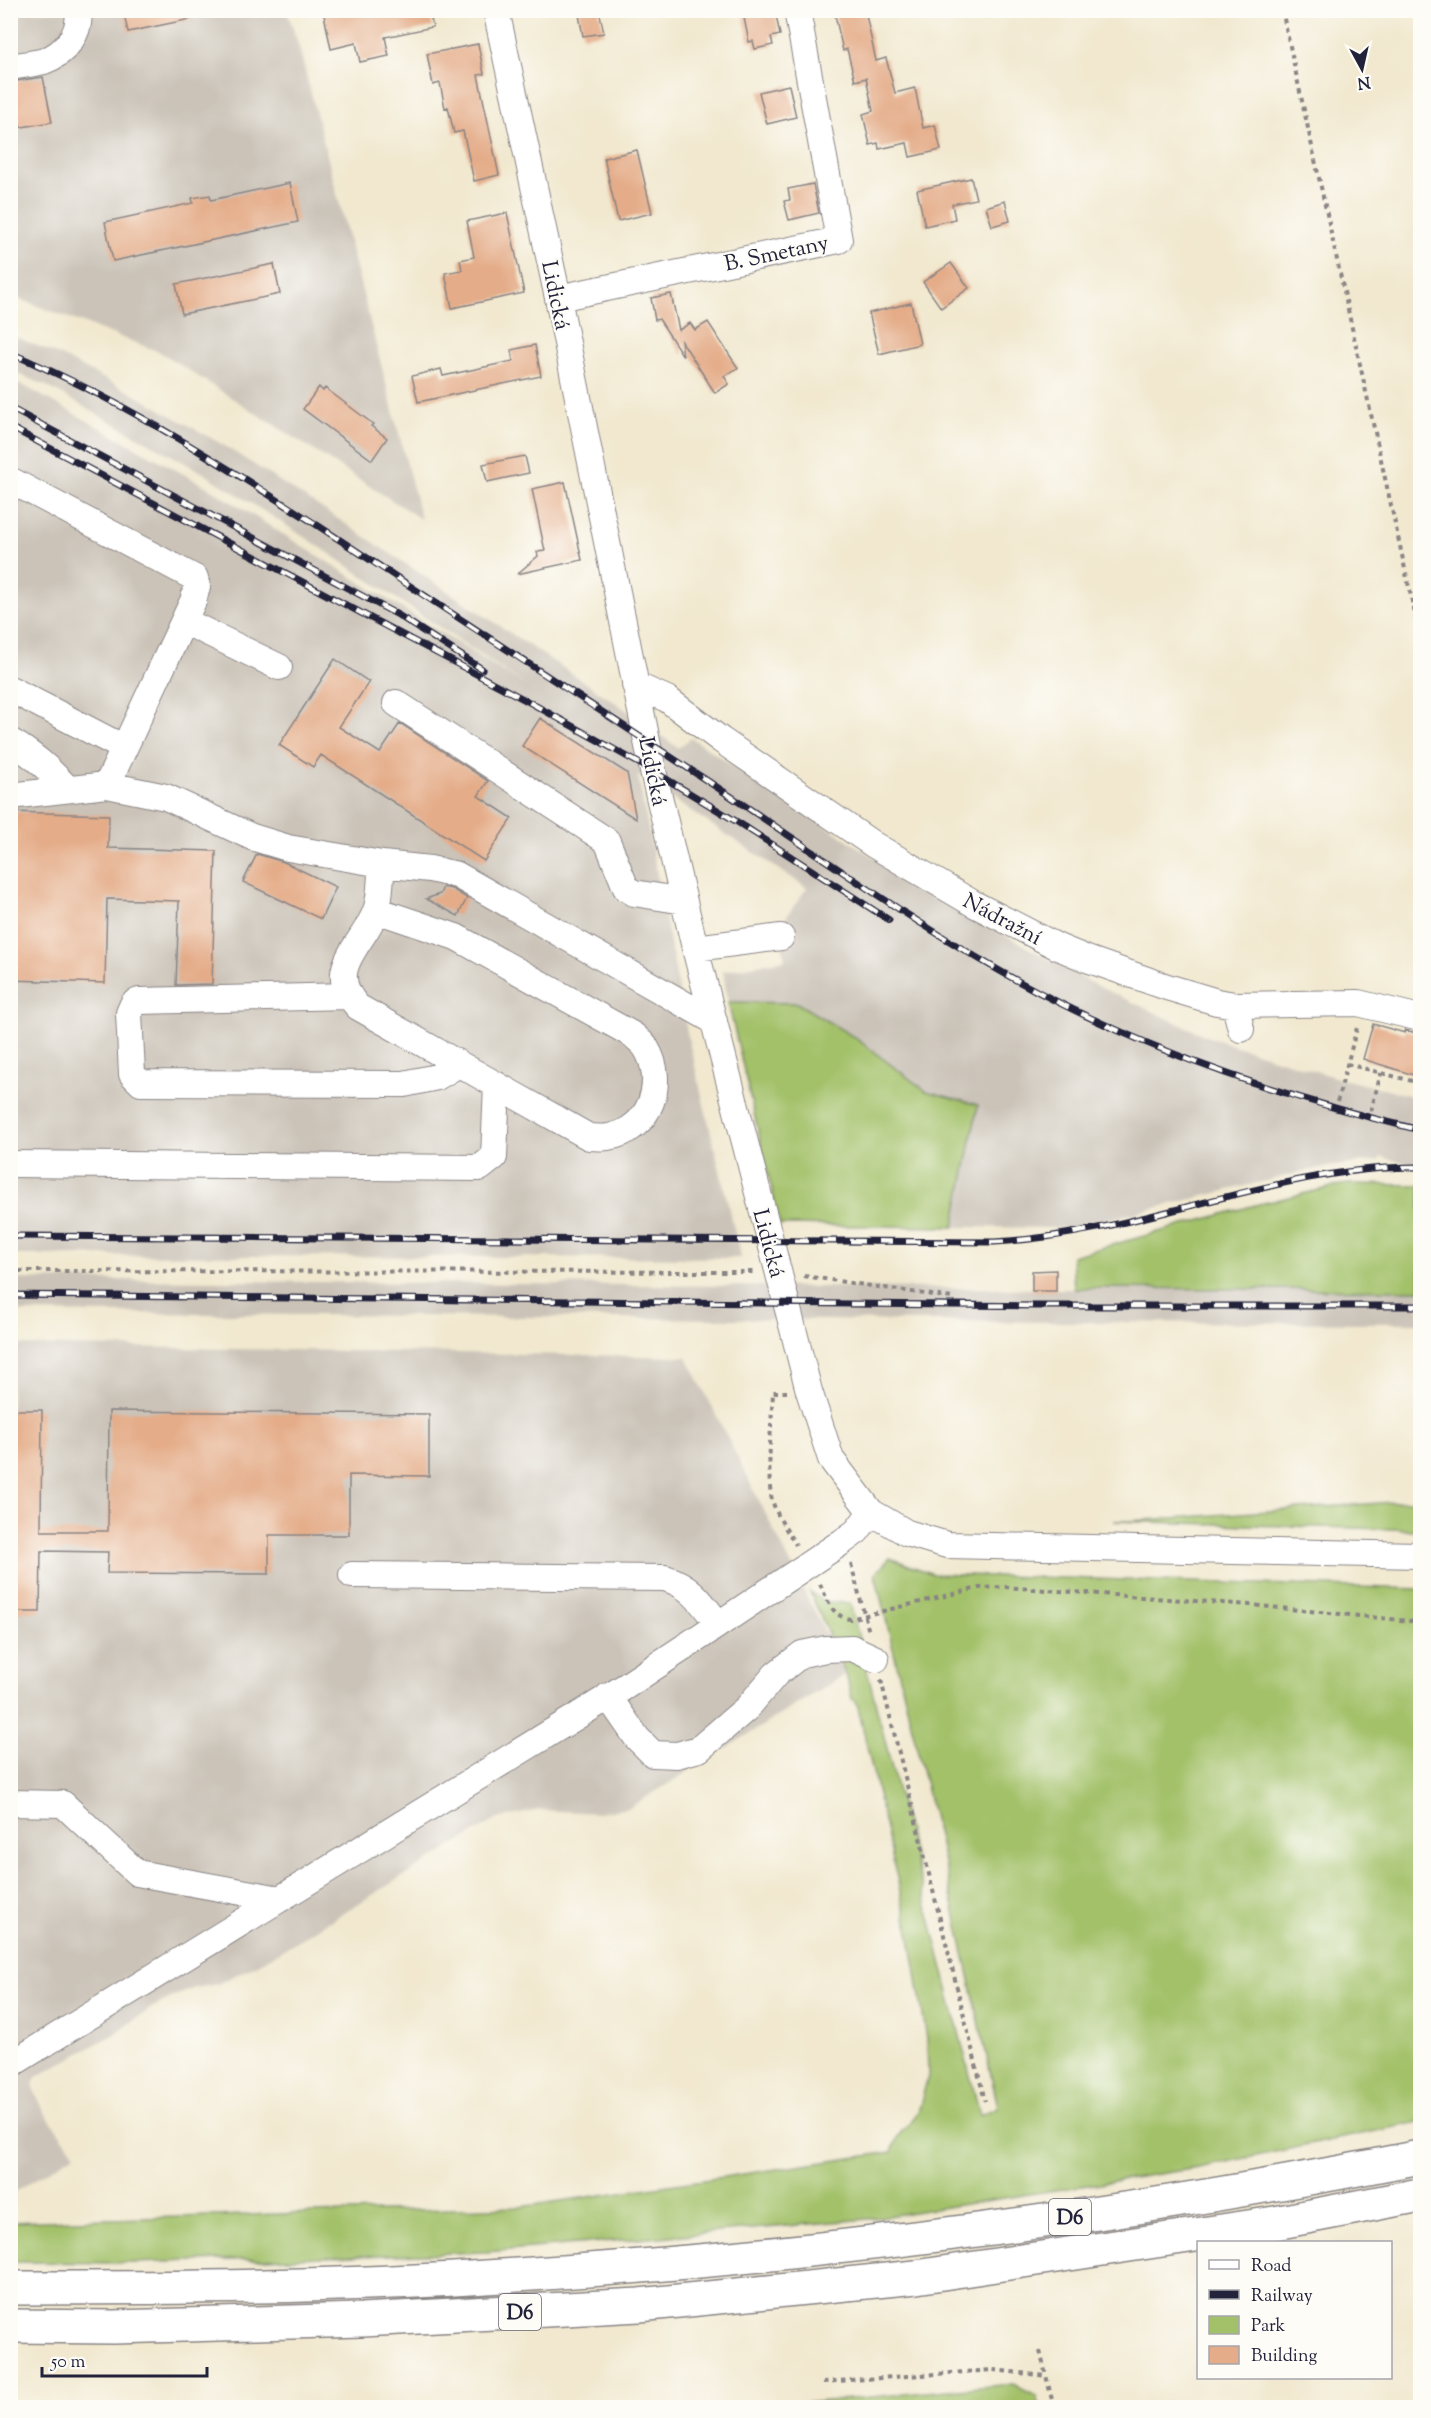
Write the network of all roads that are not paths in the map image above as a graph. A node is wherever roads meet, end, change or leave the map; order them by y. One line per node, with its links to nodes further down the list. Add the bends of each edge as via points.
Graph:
1 (78, 10): 4 (street, via 80,17 73,41 46,60)
2 (496, 10): 5 (street, Lidická)
3 (797, 10): 5 (street, B. Smetany, via 838,240)
4 (10, 67)
5 (558, 298): 9 (street, Lidická)
6 (10, 480): 7 (street, via 195,578 194,601)
7 (184, 621): 8 (street); 13 (street)
8 (279, 667)
9 (635, 685): 18 (street, Lidická); 23 (street, Nádražní, via 667,699 874,845 974,904 1058,947 1217,1002 1238,1017 1364,1004)
10 (10, 689): 13 (street)
11 (396, 703): 18 (street, via 607,841 626,888 634,893)
12 (10, 741): 15 (street, via 42,762)
13 (124, 748): 14 (street)
14 (107, 785): 15 (street); 17 (street, via 166,797 252,837 288,848)
15 (68, 789): 16 (street)
16 (10, 796)
17 (382, 864): 19 (street); 24 (street, via 457,875)
18 (684, 901): 21 (street, Lidická)
19 (376, 910): 22 (street, via 343,970 342,983); 26 (street, via 456,937 633,1035 646,1049 656,1084 651,1107 634,1126 609,1137 589,1137)
20 (781, 937): 21 (street)
21 (695, 948): 24 (street, Lidická)
22 (348, 996): 25 (street, via 358,1007); 25 (street, via 140,1001 133,1004 129,1013 132,1074 141,1083 404,1084 437,1077)
23 (1420, 1018)
24 (714, 1021): 28 (street, Lidická, via 809,1391 831,1459)
25 (459, 1064): 26 (street)
26 (497, 1084): 27 (street, via 494,1157 480,1167)
27 (10, 1164)
28 (871, 1512): 29 (street, via 907,1533 947,1545); 31 (street, via 857,1531)
29 (1420, 1555)
30 (352, 1575): 31 (street, via 665,1578 681,1583 694,1594)
31 (718, 1624): 33 (street)
32 (876, 1659): 33 (street, via 852,1648 802,1654 699,1749 677,1755 653,1754)
33 (608, 1696): 35 (street)
34 (10, 1803): 35 (street, via 63,1804 137,1873)
35 (280, 1899): 36 (street)
36 (10, 2066)
37 (1420, 2157): 39 (highway, D6, via 1162,2204 916,2239 717,2259 500,2277)
38 (1420, 2195): 40 (highway, D6, via 1275,2223 916,2277 639,2305 351,2321)
39 (10, 2288)
40 (10, 2326)

